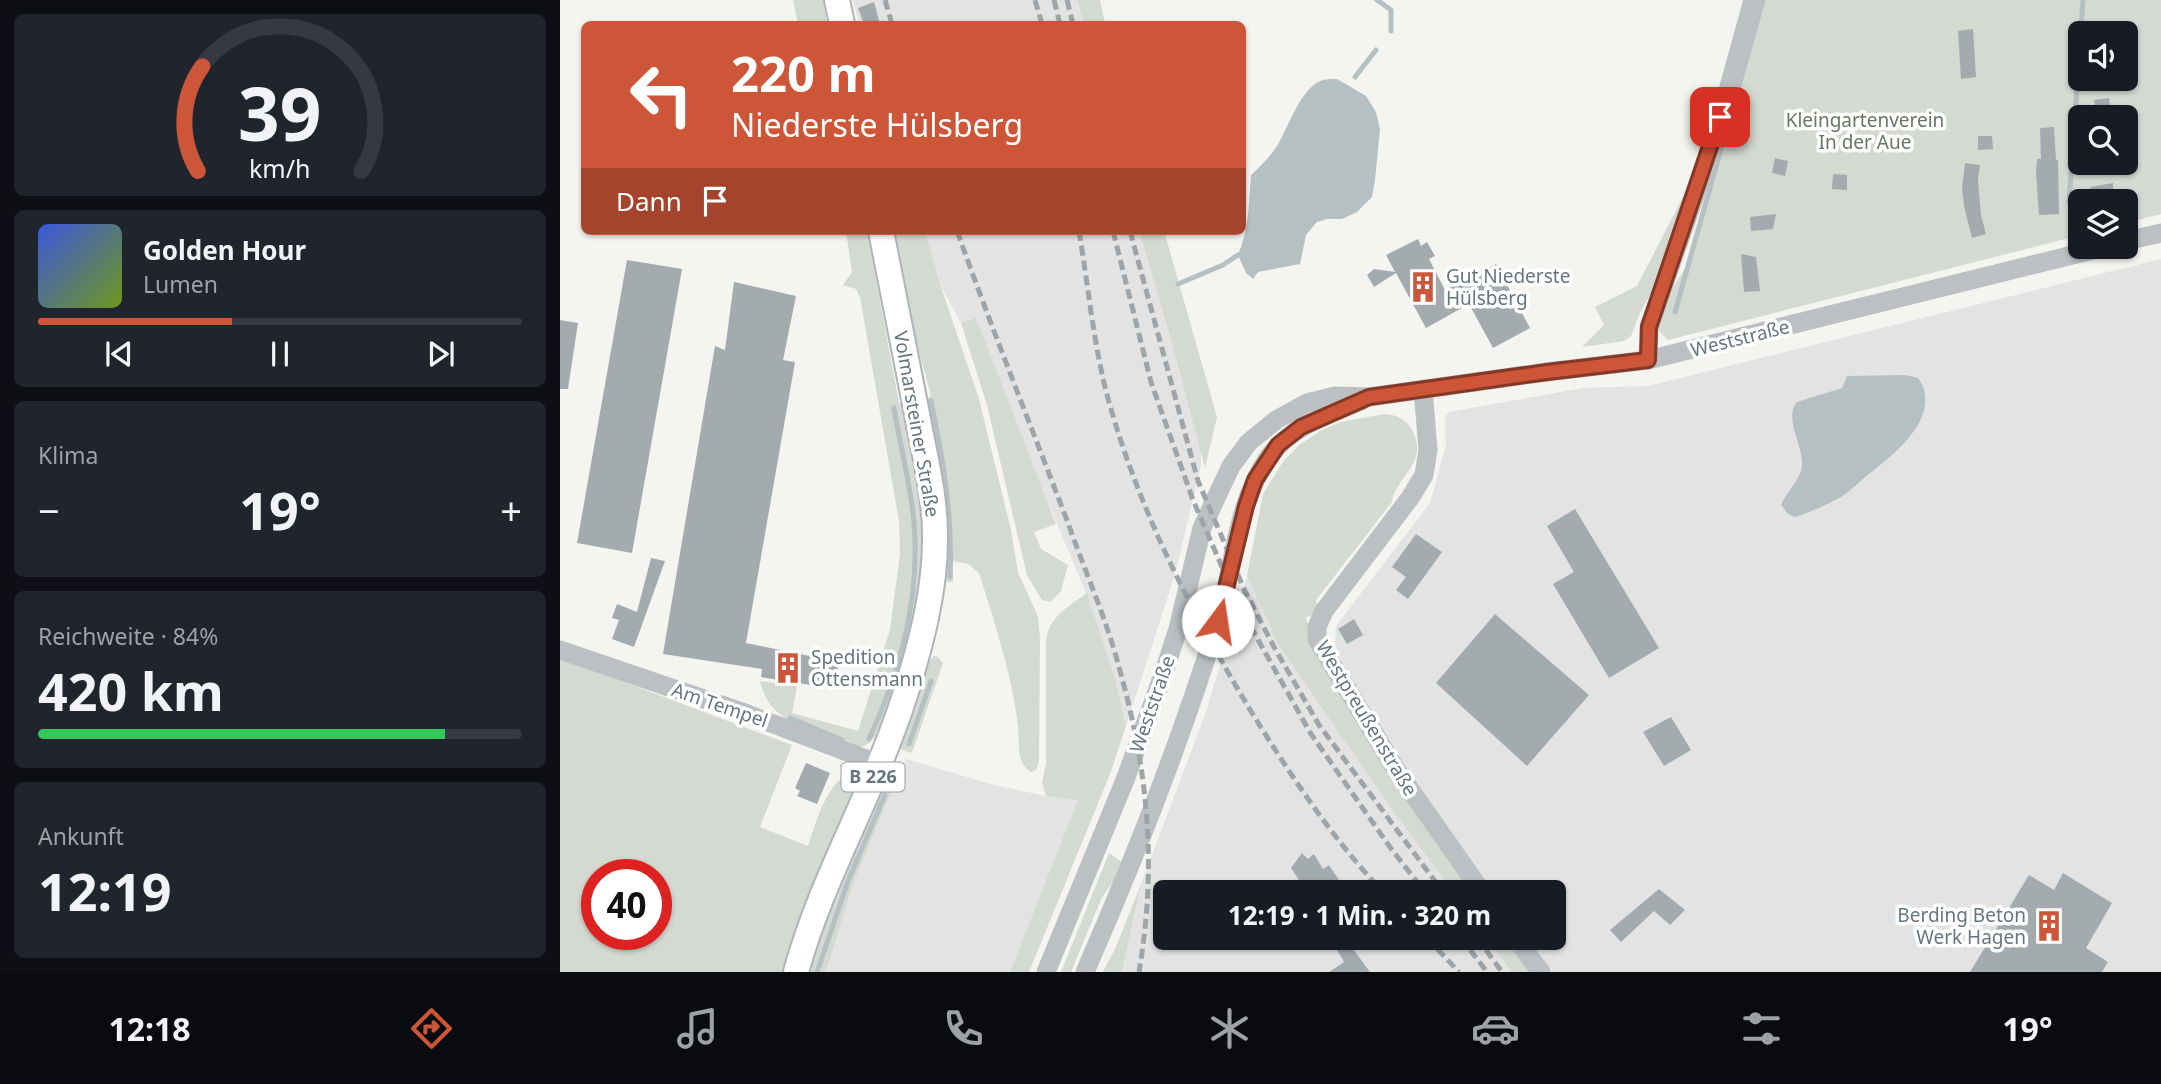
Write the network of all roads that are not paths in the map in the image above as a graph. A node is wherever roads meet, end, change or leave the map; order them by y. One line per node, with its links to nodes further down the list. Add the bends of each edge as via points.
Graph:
1 (836, 0): 3 (main road)
2 (1753, 0): 8 (street, via 1714,141 1649,327)
3 (841, 21)
4 (2161, 233): 6 (street)
5 (882, 235): 12 (main road, Volmarsteiner Straße / B 226, via 929,476 935,534 919,649)
6 (2138, 239)
7 (2068, 256): 8 (street, Weststraße)
8 (1648, 360): 9 (street, Weststraße)
9 (1423, 390): 10 (street, Weststraße); 13 (street, Westpreußenstraße, via 1428,450 1424,475 1324,611 1317,639 1395,768)
10 (1369, 397): 16 (street, Weststraße, via 1335,396 1307,403 1262,430 1231,466 1202,528 1178,629 1144,728); 17 (street, Weststraße, via 1290,435 1255,480 1218,621 1186,719 1131,869)
11 (560, 650): 12 (street, Am Tempel)
12 (879, 764): 15 (main road, Volmarsteiner Straße / B 226, via 830,872)
13 (1474, 880)
14 (1524, 950): 18 (street)
15 (796, 972)
16 (1046, 972)
17 (1085, 972)
18 (1541, 972)

